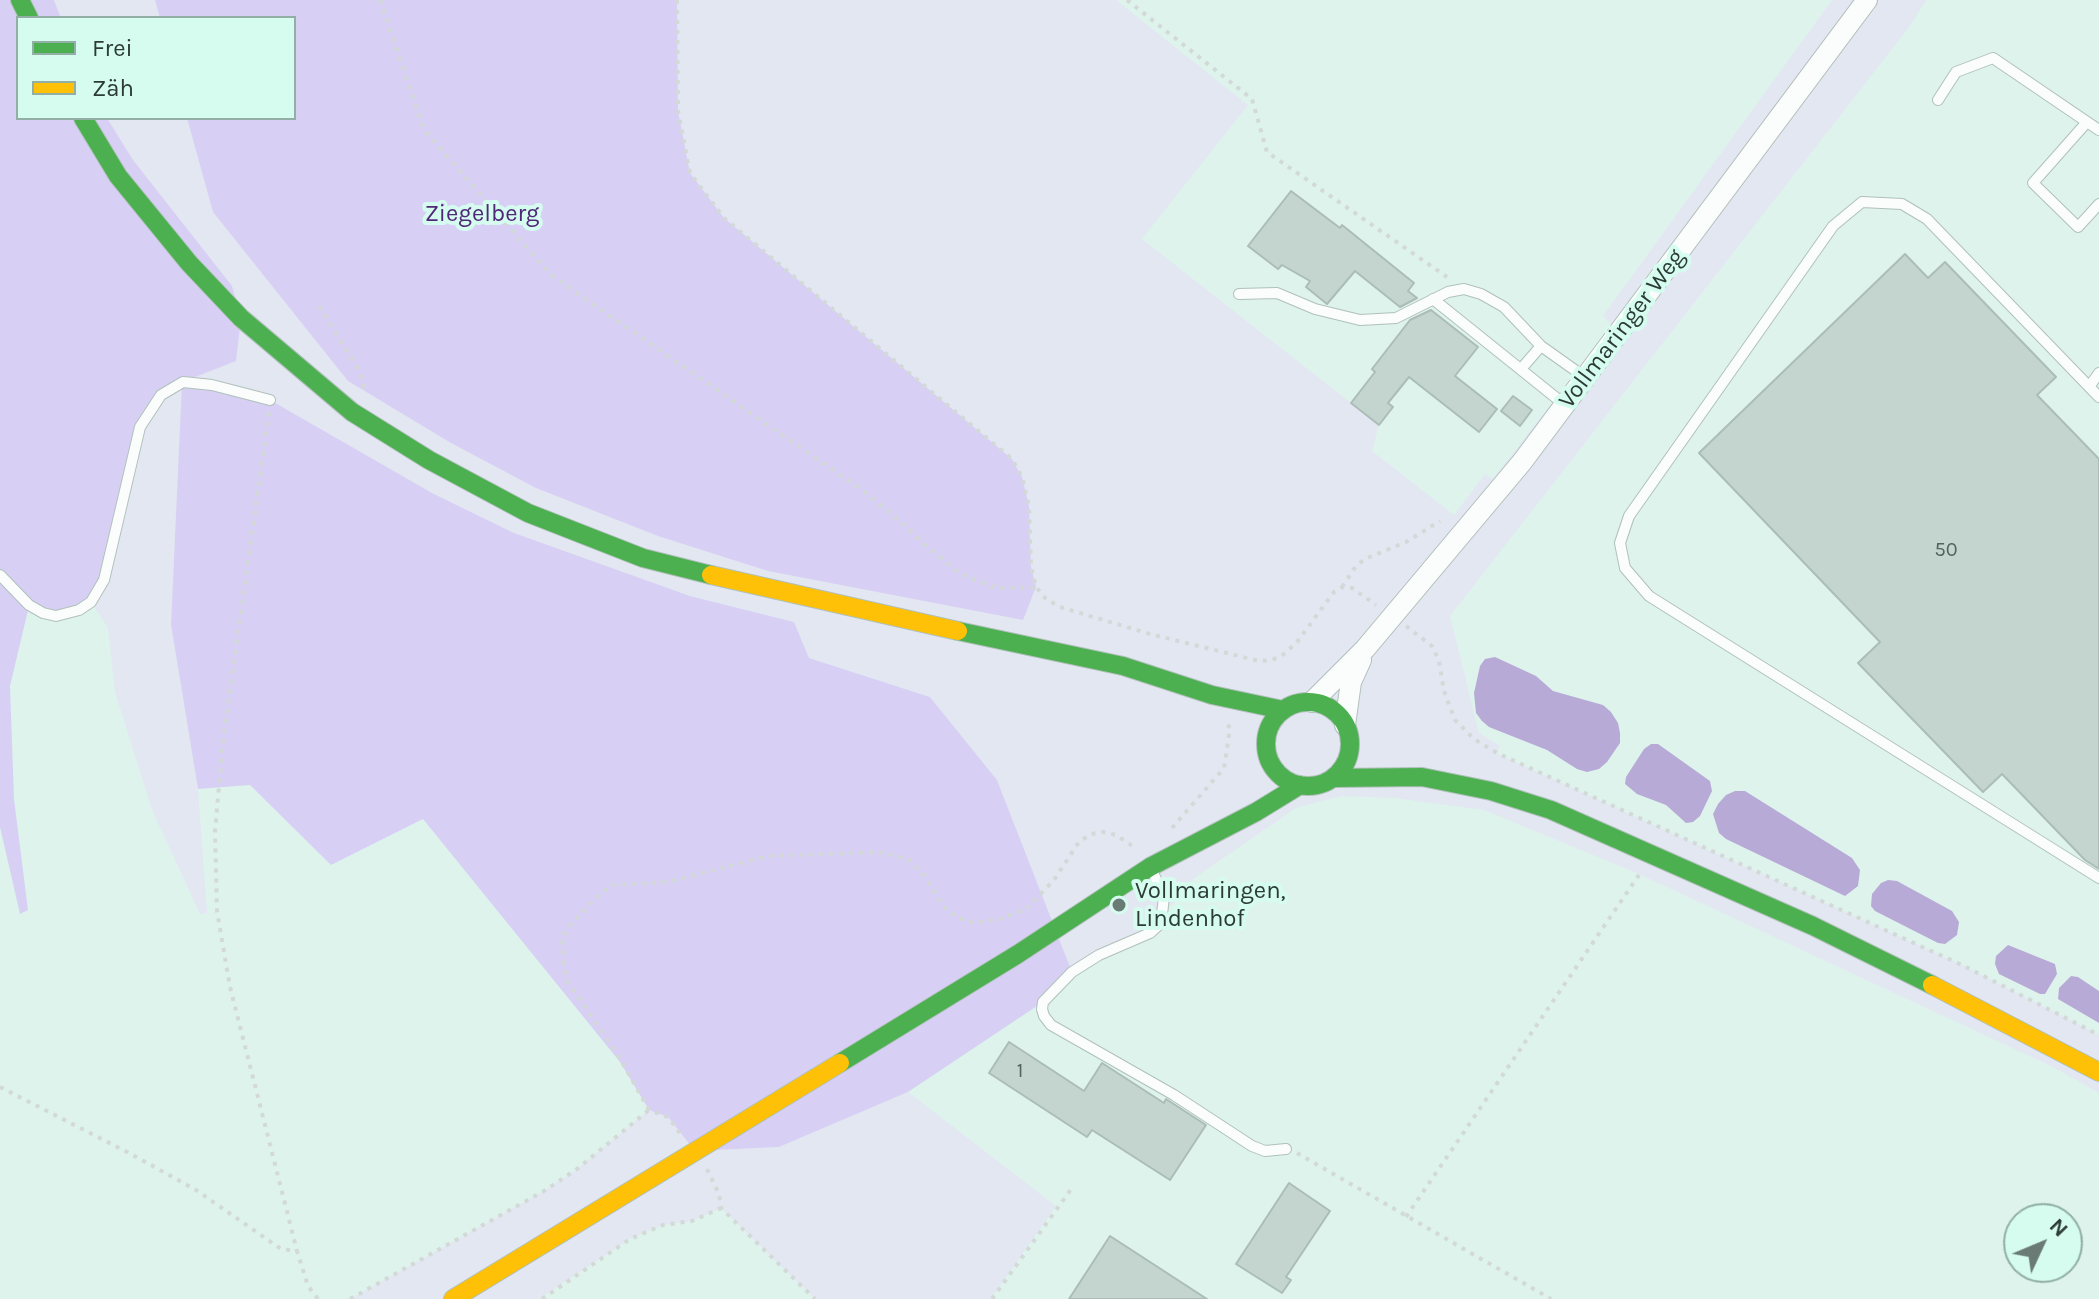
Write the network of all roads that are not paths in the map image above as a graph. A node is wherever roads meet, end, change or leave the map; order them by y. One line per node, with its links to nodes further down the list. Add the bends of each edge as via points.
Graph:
1 (1867, 0): 12 (street, Vollmaringer Weg)
2 (1938, 100): 4 (lane, via 1956,72 1993,58)
3 (84, 120): 19 (street, via 118,176 241,318 352,412 528,513 643,558 1123,666)
4 (2087, 122): 5 (lane); 6 (lane, via 2033,183 2078,227)
5 (2099, 130)
6 (2099, 204)
7 (1239, 294): 8 (lane, via 1277,293 1360,320 1396,318)
8 (1433, 299): 9 (lane, via 1464,289 1481,294 1504,307); 10 (lane)
9 (1541, 346): 10 (lane); 12 (lane)
10 (1521, 369): 16 (lane)
11 (2099, 373): 13 (lane)
12 (1586, 378): 16 (street, Vollmaringer Weg)
13 (2089, 387): 14 (lane); 31 (lane, via 1927,219 1902,204 1862,202 1833,226 1629,516 1620,543 1625,568 1649,596)
14 (2099, 397)
15 (270, 400): 17 (lane, via 183,382 161,395 140,427 99,591 79,610 56,616 43,613)
16 (1565, 405): 18 (street, Vollmaringer Weg)
17 (0, 575)
18 (1365, 649): 20 (street, Vollmaringer Weg); 22 (street, Vollmaringer Weg, via 1351,682)
19 (1212, 695): 21 (street); 23 (street)
20 (1312, 702): 21 (street); 22 (street, via 1327,707)
21 (1283, 710): 23 (street)
22 (1345, 725): 24 (street)
23 (1267, 735): 25 (street)
24 (1366, 753): 26 (street); 27 (street)
25 (1270, 762): 28 (street, via 1282,777); 29 (street)
26 (1422, 777): 27 (street); 32 (street, via 1551,810 1653,854 1826,933)
27 (1333, 778): 28 (street)
28 (1300, 785): 29 (street)
29 (1226, 826): 30 (street)
30 (1150, 867): 33 (lane, via 1164,897 1161,923 1072,972 1043,1002 1044,1016 1252,1146); 34 (street, via 1018,954)
31 (2099, 878)
32 (2099, 1072)
33 (1286, 1149)
34 (453, 1299)

